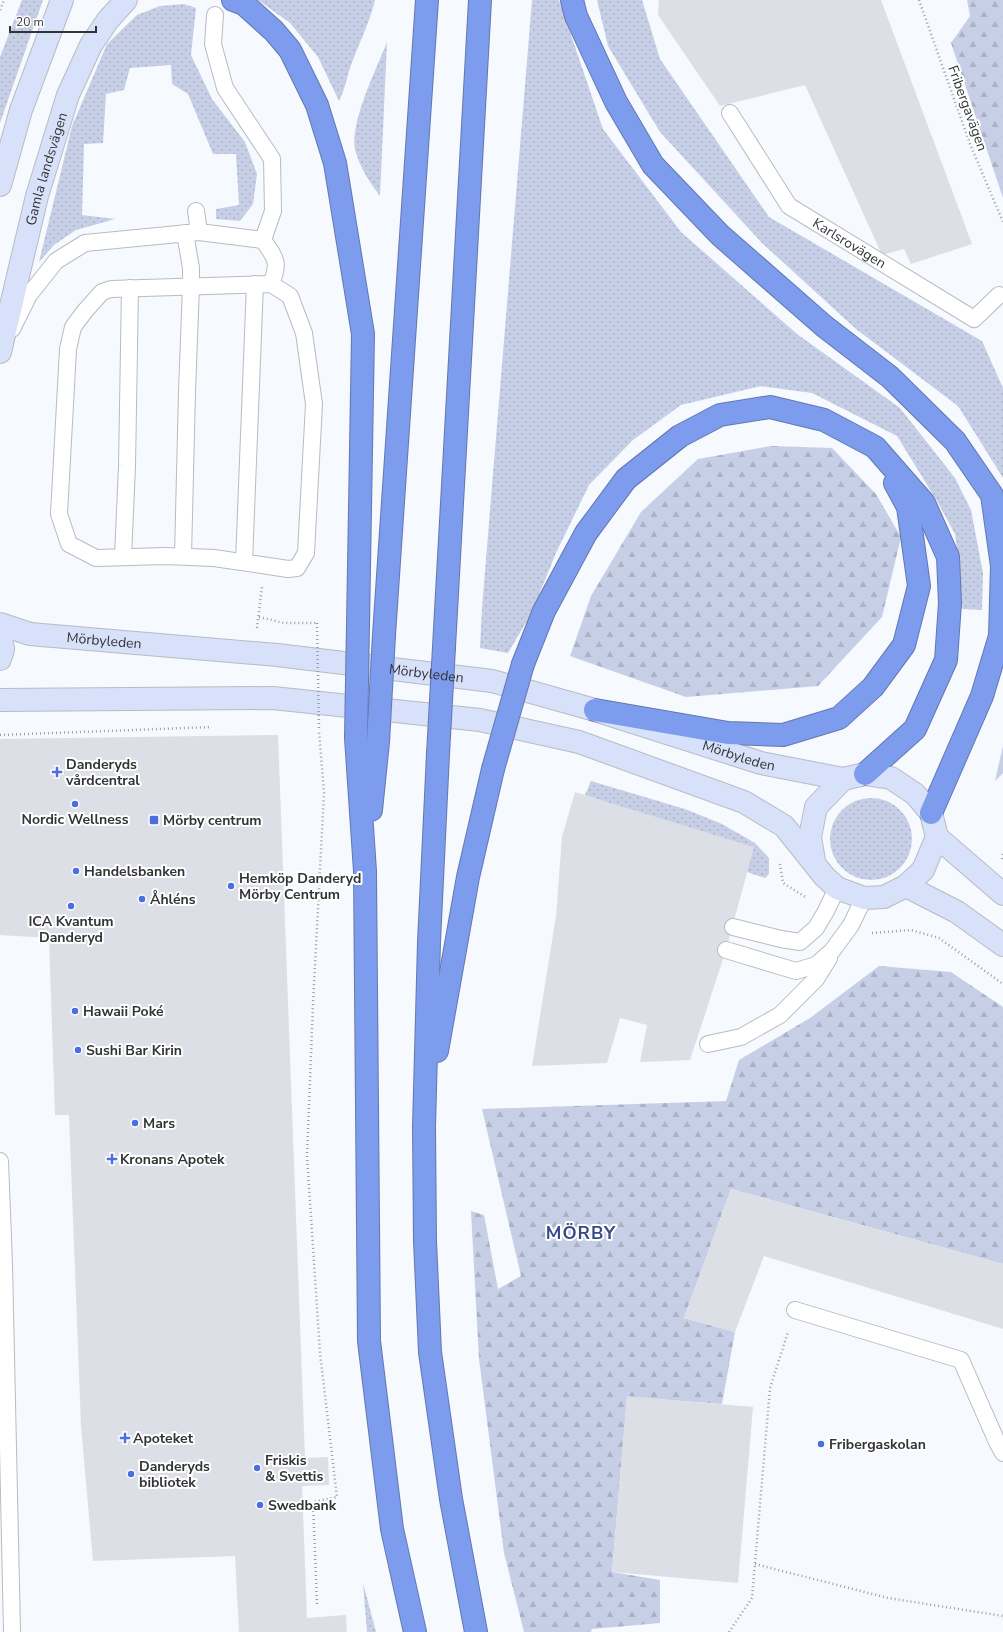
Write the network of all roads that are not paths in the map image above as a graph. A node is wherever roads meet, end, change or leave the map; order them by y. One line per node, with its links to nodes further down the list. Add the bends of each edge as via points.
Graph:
1 (62, 0): 9 (street, via 21,110)
2 (126, 0): 18 (street, Gamla landsvägen, via 91,45 68,95 37,196)
3 (233, 0): 33 (highway, bridge, via 244,4 274,31 290,50 317,105 335,163 363,334 356,738)
4 (427, 0): 33 (highway, bridge, via 378,742)
5 (480, 0): 43 (highway, bridge, via 438,754)
6 (572, 0): 30 (highway, via 576,16 616,102 653,165 720,235 824,326 890,377 955,441 992,495 1002,566 1000,636 982,696)
7 (215, 15): 12 (lane, via 213,44 225,88 272,159 273,211)
8 (730, 113): 17 (lane, Karlsrovägen, via 789,206 974,318)
9 (0, 185)
10 (196, 211): 11 (lane)
11 (192, 233): 12 (lane); 15 (lane); 18 (lane, via 84,243 56,261 29,295)
12 (263, 240): 14 (lane, via 276,258 276,272)
13 (255, 284): 14 (lane); 15 (lane); 22 (lane)
14 (271, 284): 22 (lane, via 290,296 302,327 314,404 306,553 297,568 288,569)
15 (191, 286): 16 (lane); 20 (lane)
16 (130, 288): 21 (lane); 21 (lane, via 102,292 73,327 68,349 59,514 69,544 96,558)
17 (1000, 295)
18 (0, 352)
19 (875, 447): 27 (highway, via 908,507 919,586 904,645 873,687 839,718 783,736 728,733); 28 (highway, via 924,503 948,557 950,603 946,660 914,730); 43 (highway, bridge, via 824,420 770,407 720,415 680,436 626,478 586,533 544,611 523,664 494,769 468,877)
20 (183, 556): 21 (lane); 22 (lane)
21 (123, 557)
22 (244, 562)
23 (0, 624): 27 (street, Mörbyleden, via 30,634 277,655 492,681)
24 (0, 632): 25 (street, via 3,649)
25 (0, 659)
26 (0, 700): 32 (street, via 273,698 480,720 579,742 744,802 784,826)
27 (594, 710): 29 (street, Mörbyleden, via 761,764)
28 (865, 774): 29 (street); 30 (street, via 892,778 915,794)
29 (842, 779): 32 (street, via 816,807 810,837)
30 (931, 813): 31 (street)
31 (937, 837): 34 (street, via 923,870); 36 (street)
32 (814, 861): 35 (street, via 824,876)
33 (365, 871): 48 (highway, via 370,1341 392,1529)
34 (906, 886): 37 (street, via 884,897); 39 (street, via 958,912)
35 (837, 888): 37 (street); 38 (lane, via 816,928 800,942 781,940)
36 (1003, 894)
37 (864, 898): 41 (lane)
38 (733, 927)
39 (1003, 945)
40 (726, 950): 41 (lane, via 796,971 816,965)
41 (832, 951): 42 (lane, via 816,979 780,1016 741,1037)
42 (708, 1044)
43 (424, 1127): 49 (highway, via 425,1241 430,1352 451,1499)
44 (0, 1161): 47 (lane)
45 (795, 1310): 46 (lane, via 961,1360)
46 (1003, 1453)
47 (12, 1632)
48 (415, 1632)
49 (476, 1632)

